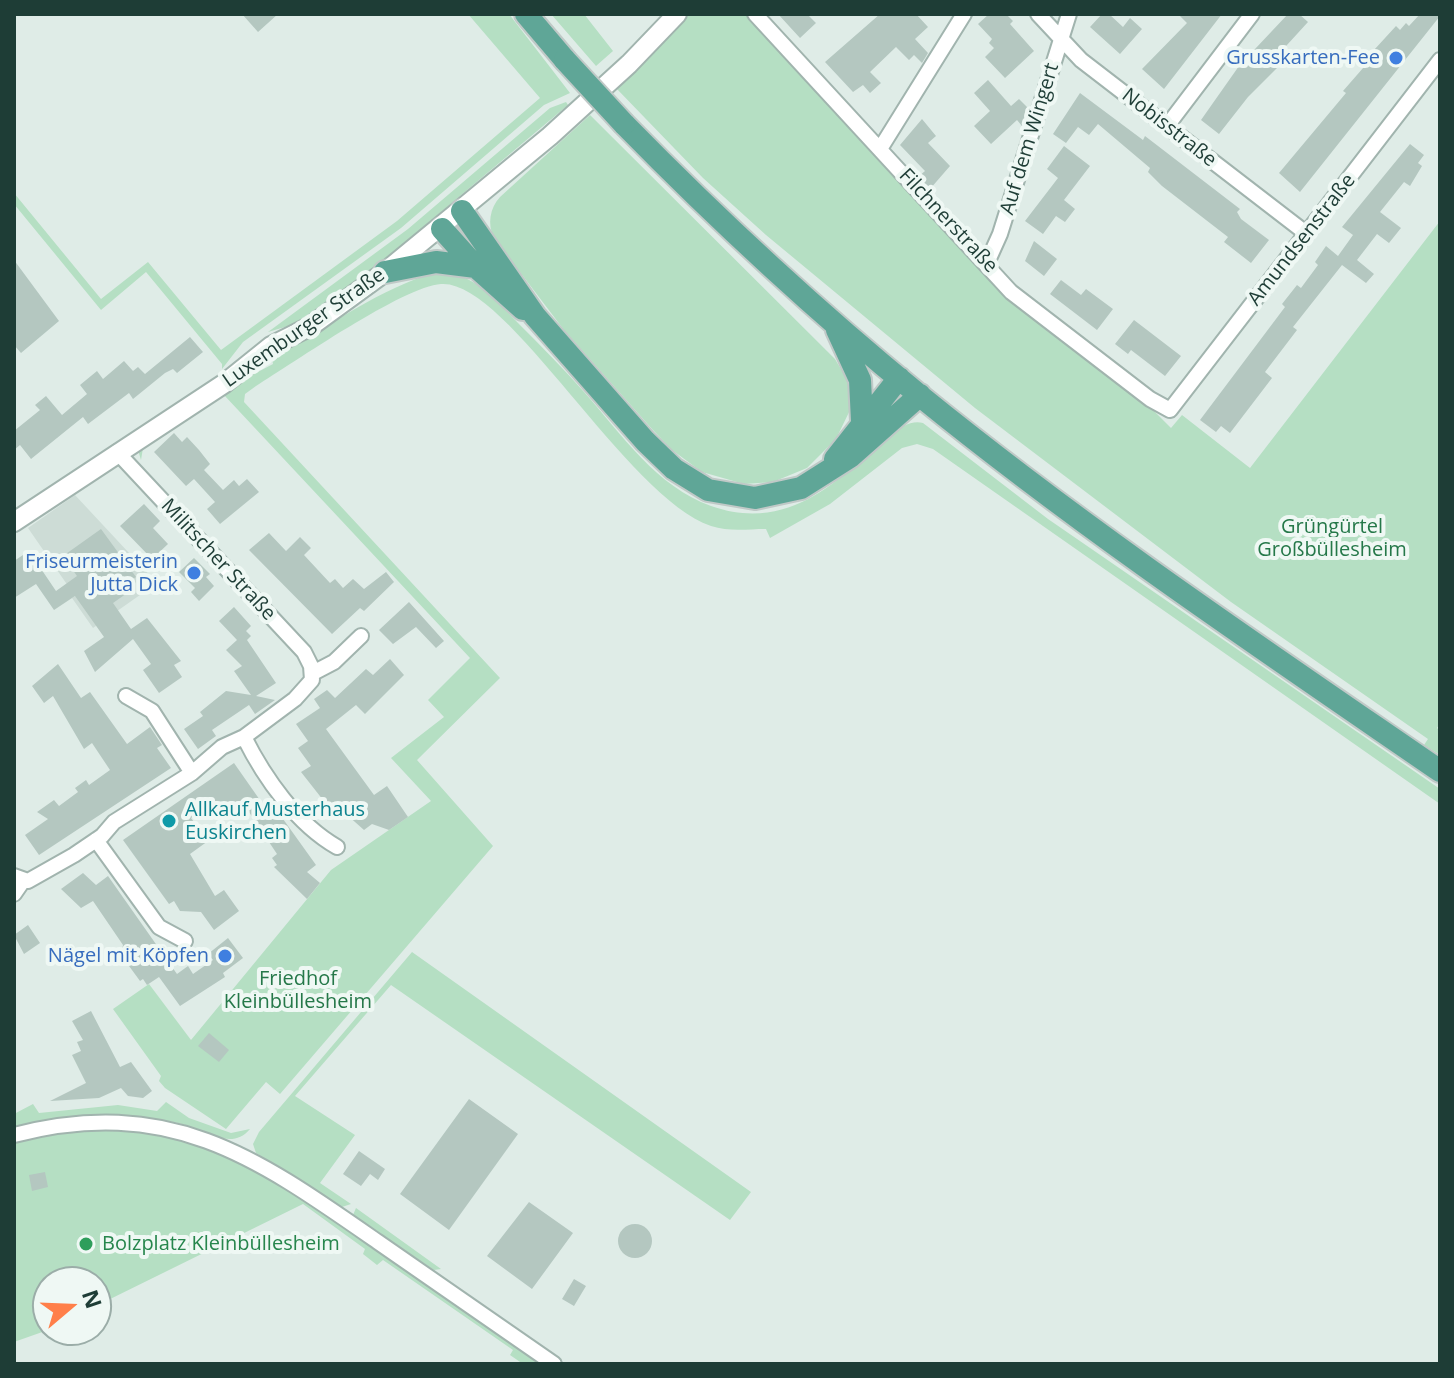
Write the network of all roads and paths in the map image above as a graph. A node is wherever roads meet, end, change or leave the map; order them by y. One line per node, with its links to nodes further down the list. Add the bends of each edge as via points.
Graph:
1 (526, 14): 19 (main road, bridge, via 624,124 735,235)
2 (677, 14): 12 (street, Luxemburger Straße)
3 (755, 14): 11 (street, Filchnerstraße)
4 (964, 14): 11 (street)
5 (1038, 14): 8 (street, Nobisstraße)
6 (1069, 14): 8 (street, Auf dem Wingert)
7 (1252, 14): 10 (street)
8 (1061, 38): 10 (street, Nobisstraße, via 1081,60); 15 (street, Auf dem Wingert)
9 (1440, 60): 14 (street, Amundsenstraße)
10 (1167, 126): 14 (street, Nobisstraße)
11 (880, 149): 15 (street, Filchnerstraße)
12 (462, 211): 13 (street, Luxemburger Straße); 18 (main road)
13 (442, 229): 16 (main road); 17 (street, Luxemburger Straße)
14 (1307, 234): 22 (street, Amundsenstraße, via 1170,410)
15 (987, 263): 22 (street, Filchnerstraße, via 1011,292)
16 (476, 267): 17 (main road, via 436,262); 18 (main road)
17 (385, 272): 24 (street, Luxemburger Straße)
18 (535, 316): 25 (main road, via 645,441 695,484 731,496 768,497 801,488)
19 (833, 322): 20 (main road); 23 (main road, via 860,380)
20 (899, 378): 21 (main road); 23 (main road)
21 (920, 395): 25 (main road); 31 (main road, via 1111,541)
22 (1160, 404)
23 (862, 421): 25 (main road)
24 (117, 452): 26 (street, Luxemburger Straße); 28 (street, Militscher Straße, via 304,652)
25 (830, 469)
26 (14, 522)
27 (361, 636): 28 (street, via 334,662)
28 (313, 673): 30 (street, via 305,691)
29 (126, 696): 32 (street, via 152,711)
30 (244, 737): 32 (street, via 222,747); 34 (street, via 292,809 313,833)
31 (1440, 771)
32 (192, 773): 33 (street, via 114,822)
33 (96, 840): 35 (street); 37 (street, via 159,927)
34 (337, 847)
35 (23, 879): 36 (street)
36 (14, 894)
37 (185, 941)
38 (14, 1135): 39 (street, via 71,1123 116,1122 175,1130 221,1145 309,1194)
39 (554, 1364)

